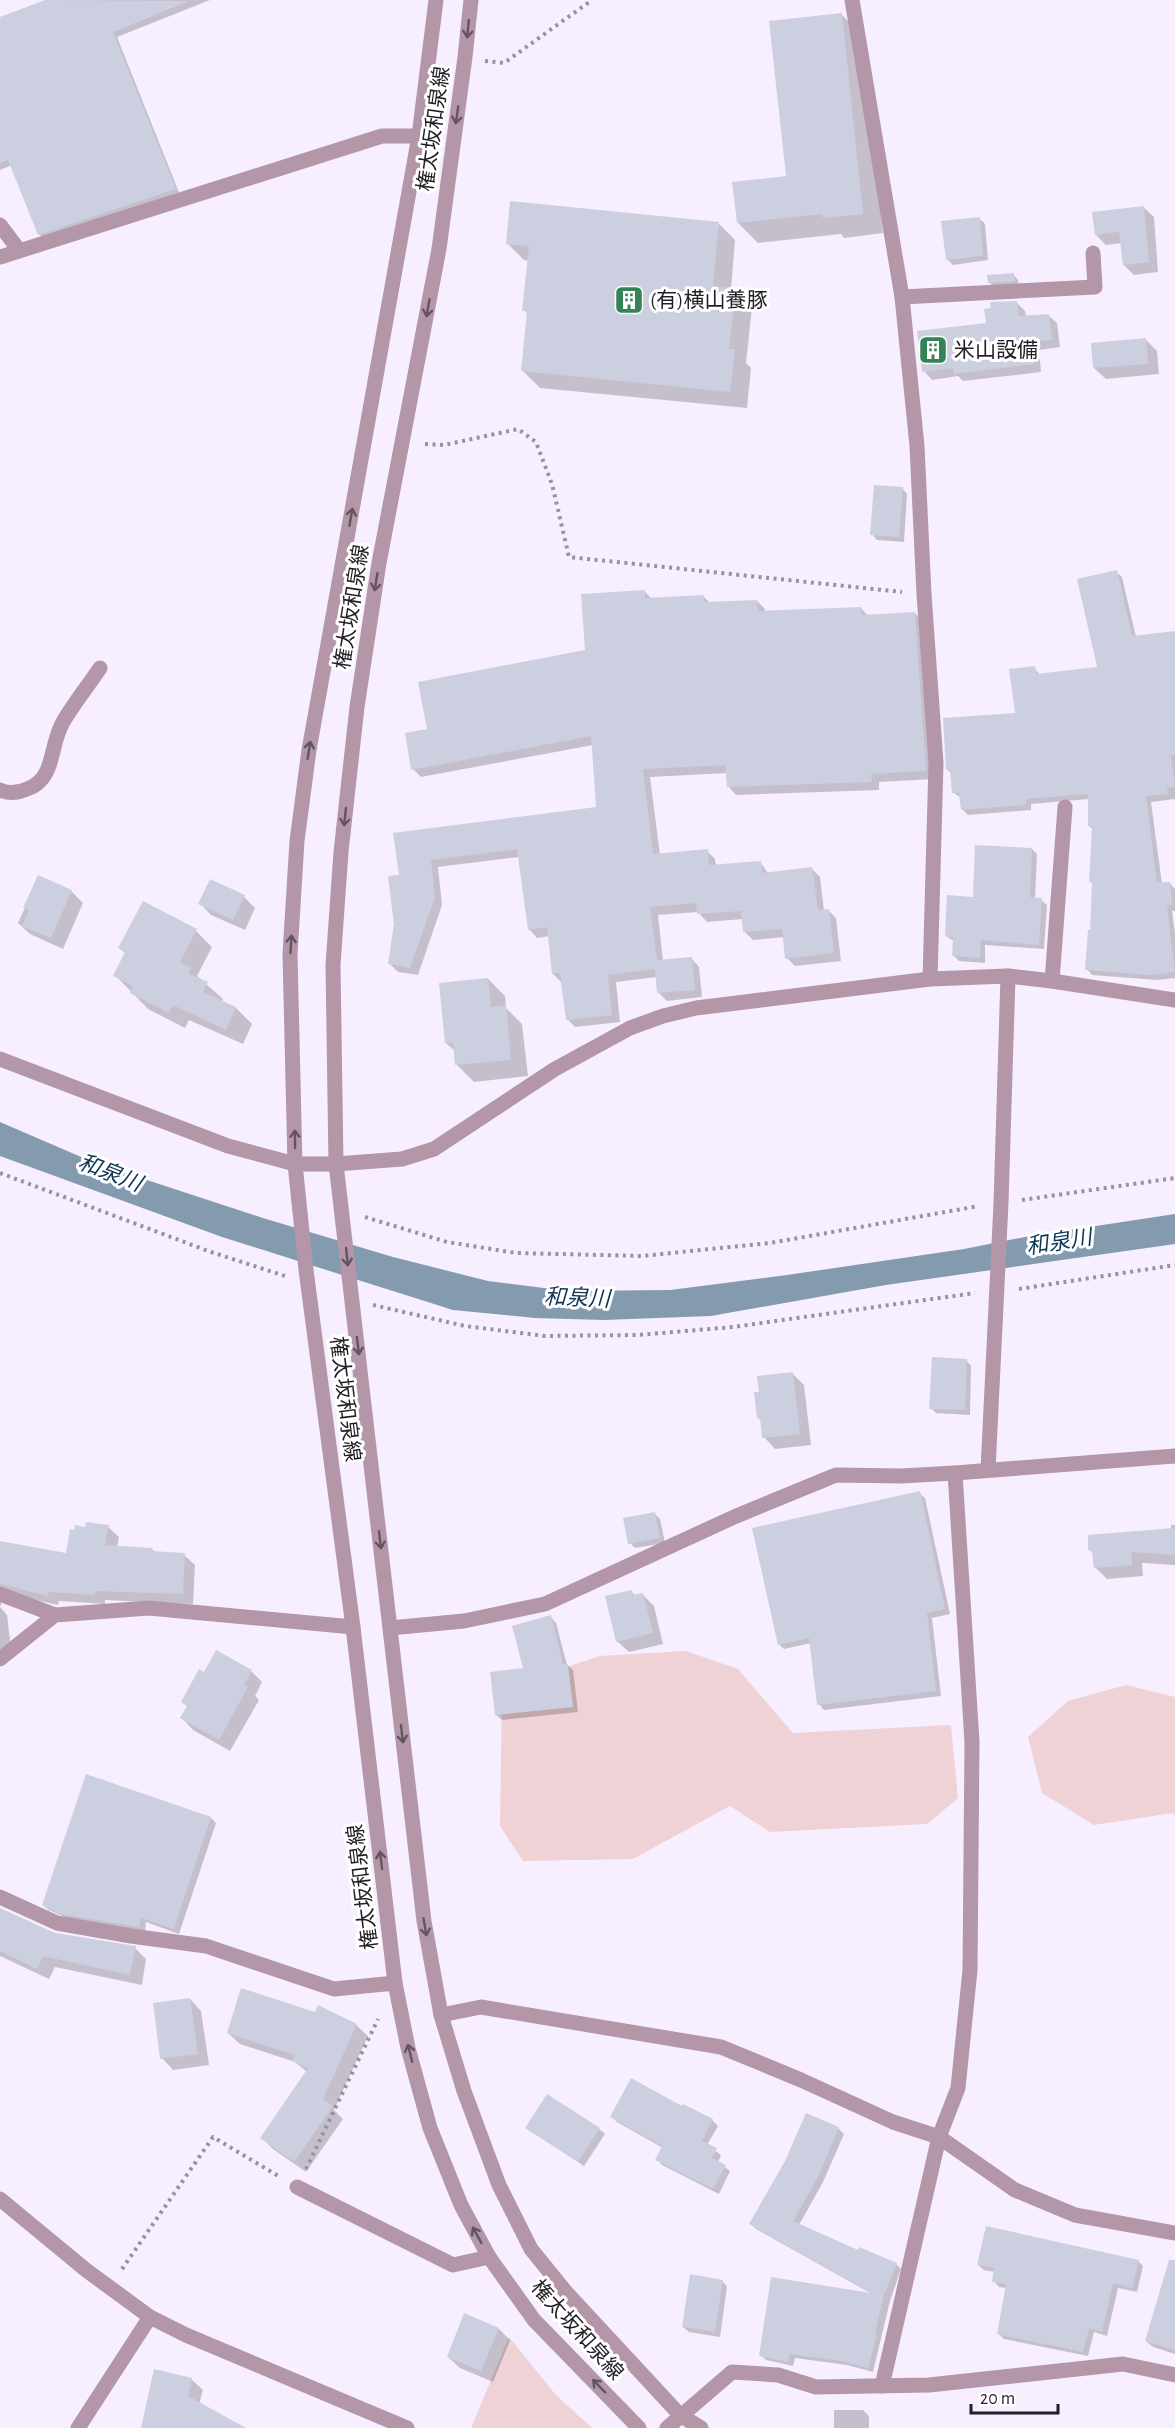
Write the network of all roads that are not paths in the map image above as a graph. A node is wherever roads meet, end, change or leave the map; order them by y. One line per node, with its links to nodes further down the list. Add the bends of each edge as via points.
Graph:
1 (436, 0): 4 (street, 権太坂和泉線)
2 (471, 0): 19 (street, 権太坂和泉線, one-way to 19, via 439,249 357,707 333,965)
3 (852, 0): 9 (street)
4 (419, 136): 6 (street, via 382,136); 18 (street, 権太坂和泉線, one-way to 4, via 290,954 297,841 309,750)
5 (0, 225): 6 (street)
6 (20, 250): 8 (street)
7 (1093, 253): 9 (street, via 1095,288)
8 (0, 257)
9 (903, 297): 13 (street, via 917,446 936,763)
10 (100, 668): 11 (street, via 62,724 47,775 37,786 22,791)
11 (0, 790)
12 (1065, 807): 14 (street)
13 (930, 979): 15 (street); 19 (street, via 696,1008 663,1016 630,1028 555,1069 434,1149 402,1159)
14 (1052, 981): 15 (street); 16 (street)
15 (1008, 984): 21 (street)
16 (1175, 1000)
17 (0, 1059): 18 (street, via 228,1146)
18 (295, 1164): 19 (street); 25 (street, 権太坂和泉線)
19 (336, 1164): 26 (street, 権太坂和泉線, one-way to 26)
20 (1175, 1456): 21 (street)
21 (988, 1470): 22 (street)
22 (955, 1473): 26 (street, via 836,1475 545,1604 464,1621); 31 (street, via 972,1742 970,1970 958,2088)
23 (0, 1594): 24 (street)
24 (55, 1615): 25 (street, via 148,1608); 27 (street)
25 (353, 1627): 29 (street, 権太坂和泉線, one-way to 25)
26 (390, 1628): 30 (street, 権太坂和泉線, one-way to 30, via 424,1921)
27 (0, 1659)
28 (0, 1897): 29 (street, via 57,1923 206,1946 334,1989)
29 (395, 1983): 35 (street, 権太坂和泉線, one-way to 29, via 461,2205 430,2128)
30 (441, 2015): 31 (street, via 481,2007 721,2047 893,2122); 39 (street, 権太坂和泉線, via 499,2185 531,2249 564,2291)
31 (939, 2137): 34 (street, via 1015,2190 1075,2215); 38 (street)
32 (297, 2187): 35 (street, via 453,2265)
33 (0, 2199): 36 (street)
34 (1175, 2233)
35 (489, 2256): 42 (street, 権太坂和泉線, one-way to 35, via 534,2320)
36 (150, 2317): 40 (street); 41 (street)
37 (1175, 2375): 38 (street, via 1123,2364 929,2385)
38 (882, 2386): 39 (street, via 816,2387 778,2375 732,2372)
39 (680, 2415): 43 (street); 44 (street, 権太坂和泉線)
40 (78, 2428)
41 (407, 2428)
42 (639, 2428)
43 (667, 2428)
44 (701, 2428)

